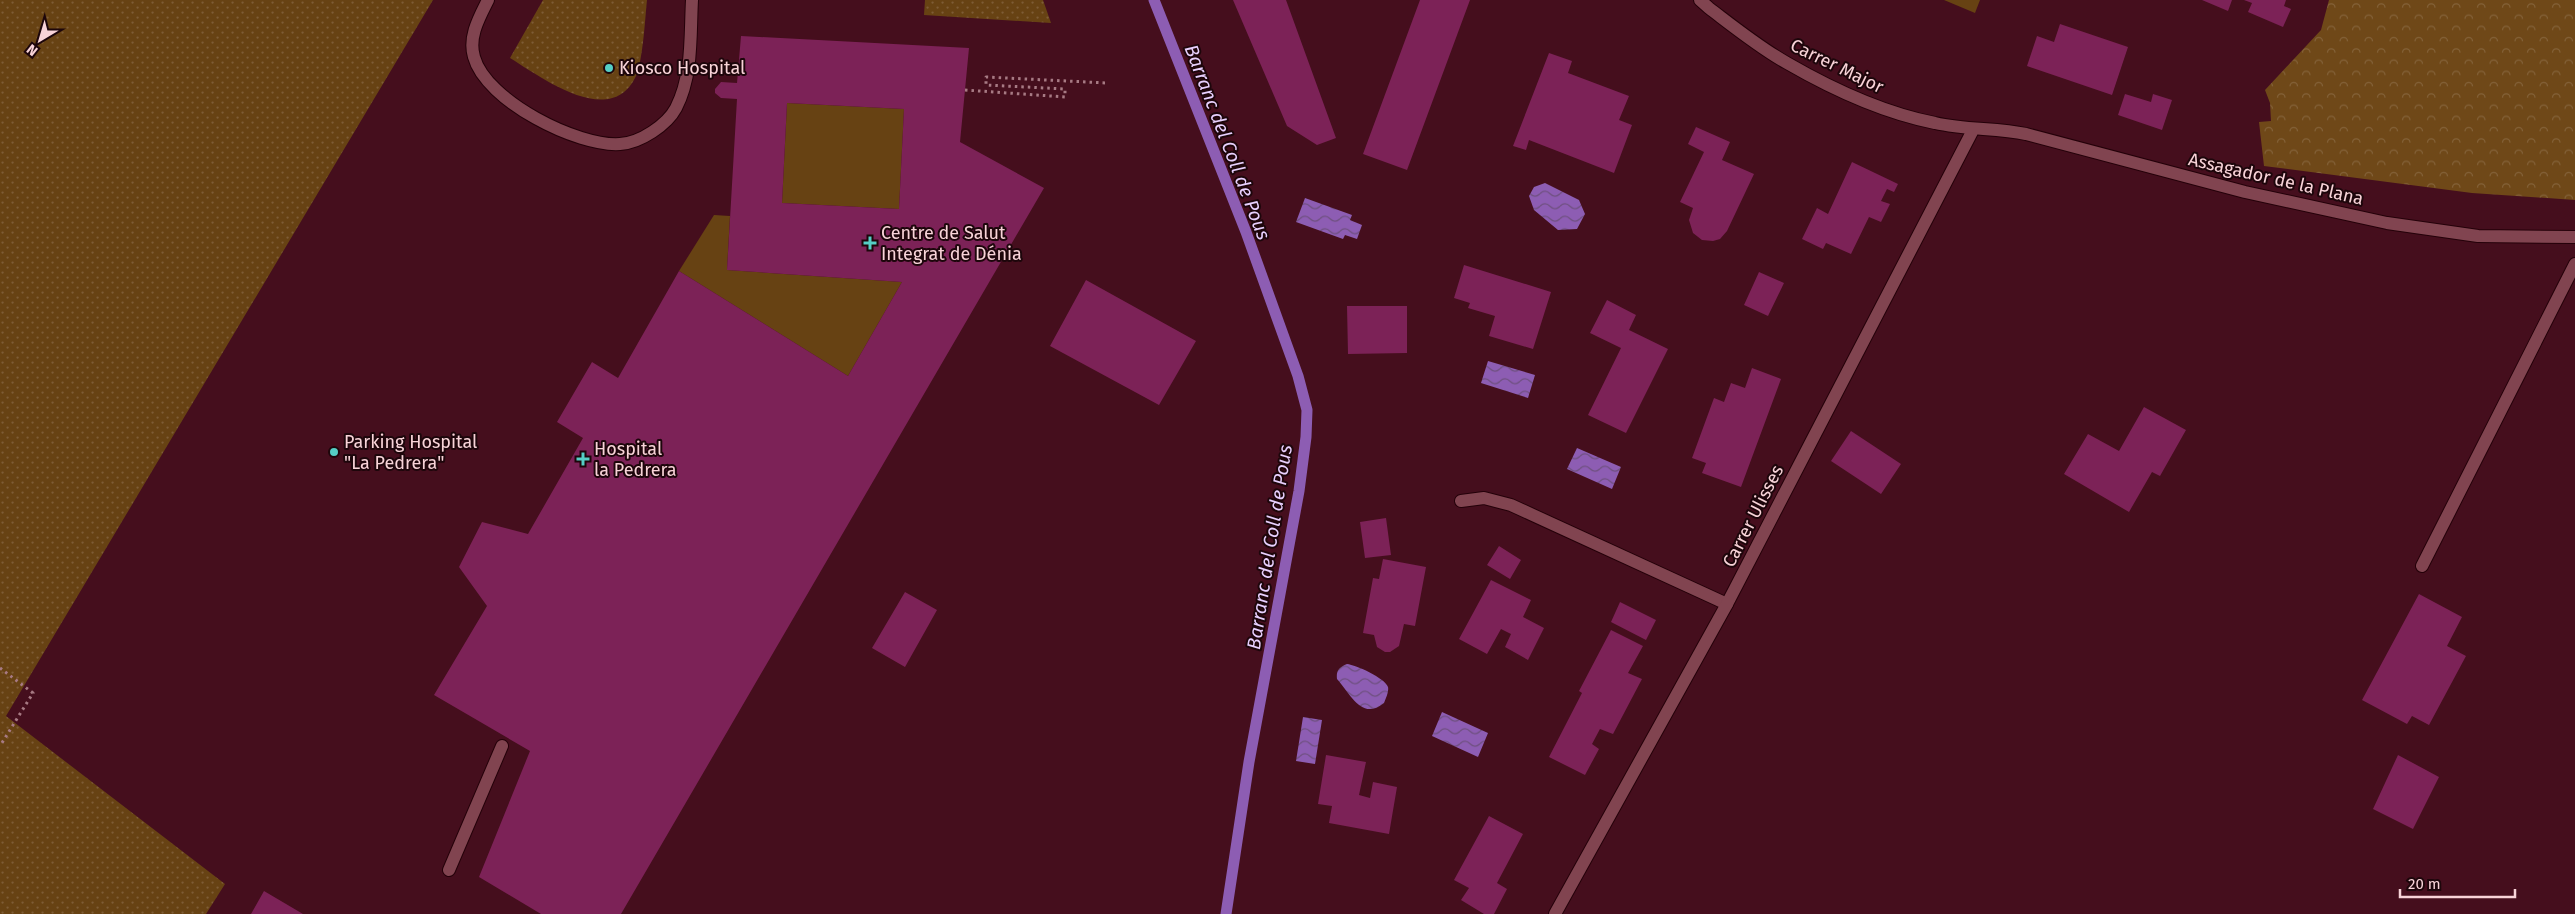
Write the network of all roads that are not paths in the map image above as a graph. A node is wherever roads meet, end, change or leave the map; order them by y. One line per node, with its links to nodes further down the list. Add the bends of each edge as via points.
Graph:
1 (488, 0): 2 (street, via 474,29 474,57 485,79 502,98 528,115 574,134 620,144 638,140 675,110 686,84)
2 (692, 0)
3 (1700, 0): 4 (street, Carrer Major, via 1786,62 1827,83 1896,112)
4 (1973, 130): 5 (street, Assagador de la Plana, via 2026,134 2245,192 2387,223 2478,236); 9 (street, Carrer Ulisses)
5 (2575, 237)
6 (2575, 264): 8 (street)
7 (1461, 501): 9 (street, via 1484,498 1511,505)
8 (2422, 566)
9 (1727, 604): 12 (street, Carrer Ulisses)
10 (502, 746): 11 (street)
11 (449, 870)
12 (1555, 914)

